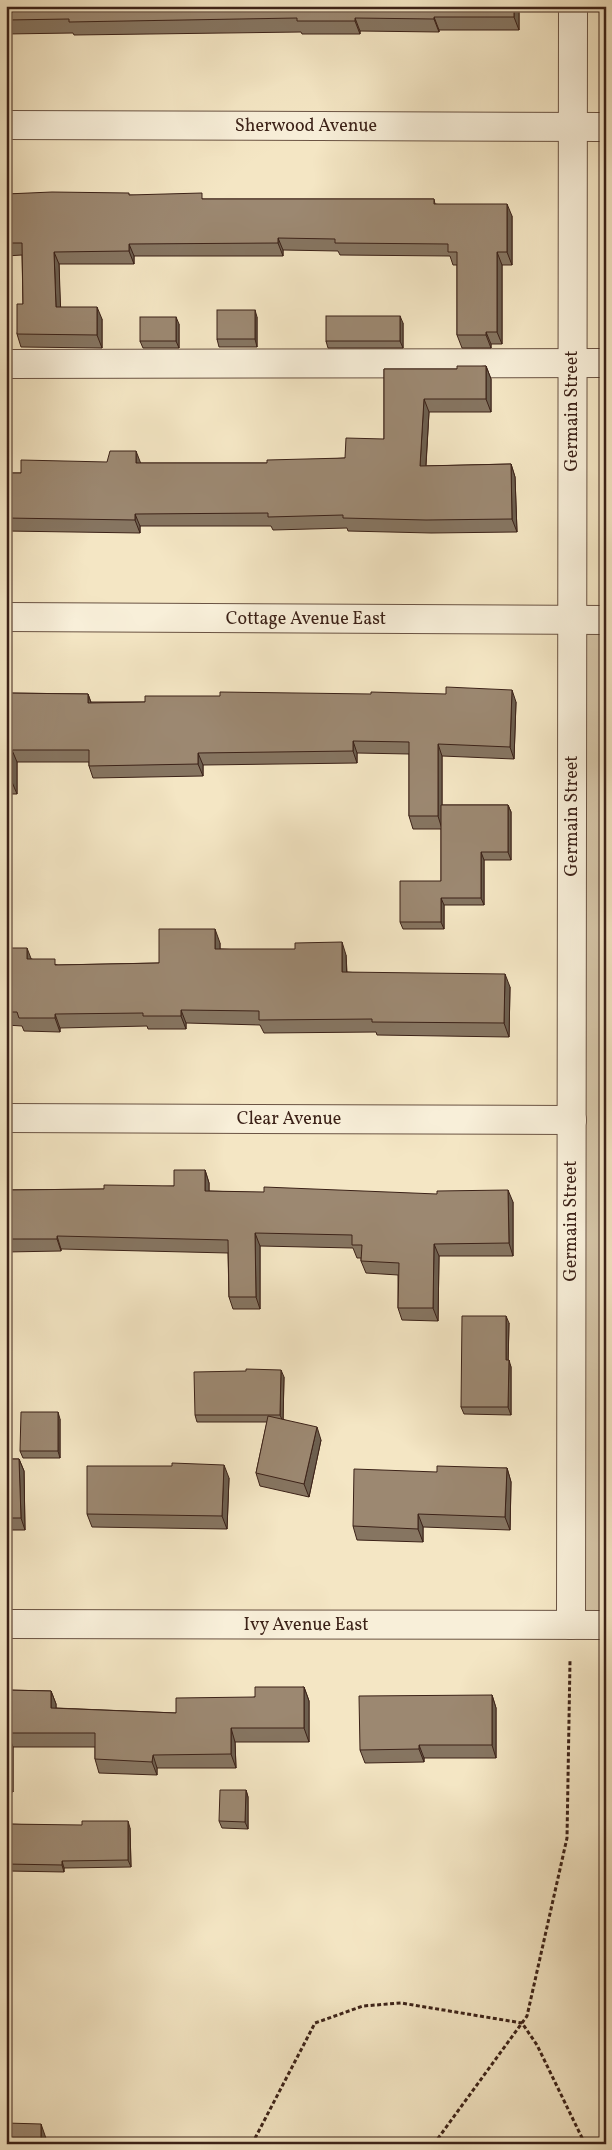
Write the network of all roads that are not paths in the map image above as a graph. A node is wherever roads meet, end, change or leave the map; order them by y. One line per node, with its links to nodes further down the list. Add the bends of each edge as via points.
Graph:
1 (573, 6): 3 (street, Germain Street)
2 (6, 125): 3 (street, Sherwood Avenue)
3 (573, 127): 4 (street, Sherwood Avenue); 5 (street, Germain Street)
4 (606, 127)
5 (572, 363): 6 (street); 7 (street); 9 (street, Germain Street)
6 (606, 363)
7 (6, 364)
8 (6, 617): 9 (street, Cottage Avenue East)
9 (572, 620): 10 (street, Cottage Avenue East); 12 (street, Germain Street)
10 (606, 620)
11 (6, 1118): 12 (street, Clear Avenue)
12 (572, 1120): 14 (street, Germain Street)
13 (6, 1624): 14 (street, Ivy Avenue East)
14 (571, 1625): 15 (street, Ivy Avenue East)
15 (606, 1625)

